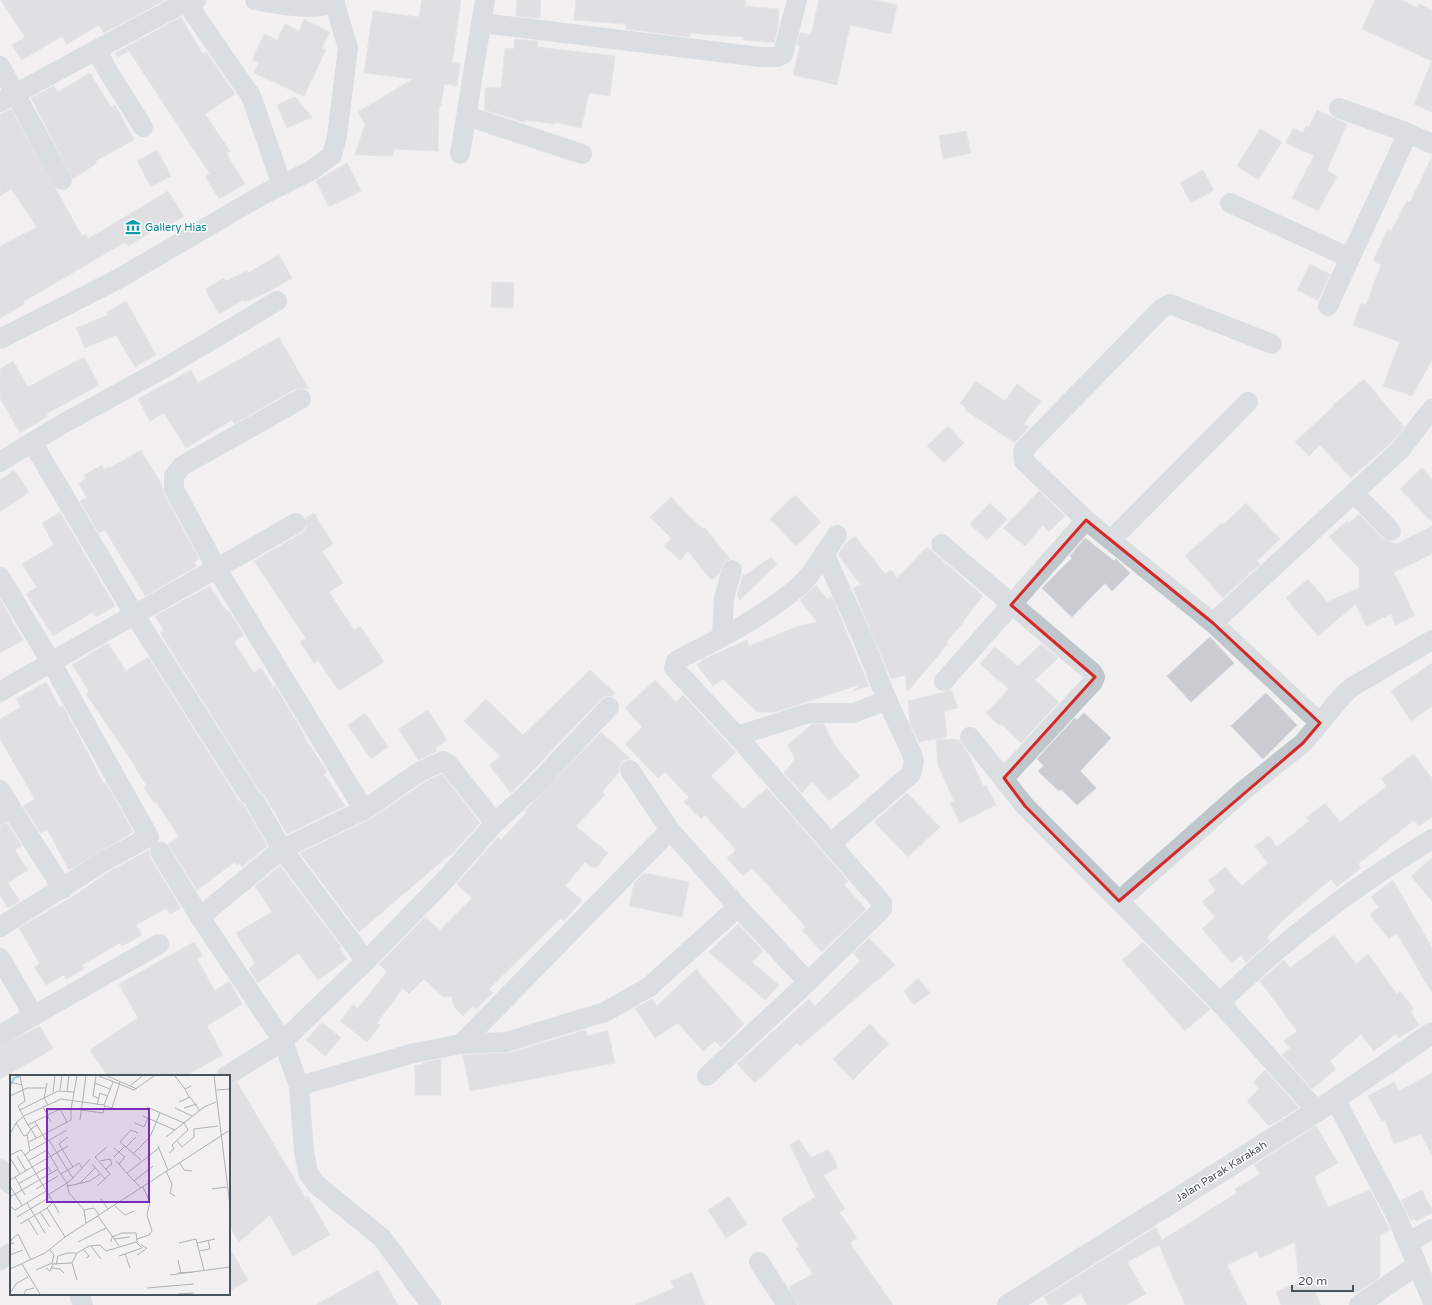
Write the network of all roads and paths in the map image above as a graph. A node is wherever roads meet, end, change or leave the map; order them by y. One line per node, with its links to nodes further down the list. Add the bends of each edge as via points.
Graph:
1 (255, 0): 5 (street, via 321,7)
2 (485, 0): 6 (street)
3 (797, 0): 6 (street, via 783,54 777,57)
4 (191, 1): 7 (street); 18 (street, via 251,96)
5 (335, 1): 18 (street, via 348,48 337,136 332,155 312,170)
6 (482, 23): 11 (street)
7 (97, 51): 9 (street); 12 (street)
8 (0, 66): 9 (street)
9 (8, 98): 17 (street)
10 (1339, 108): 13 (street)
11 (467, 116): 15 (street); 16 (street)
12 (143, 127)
13 (1408, 133): 14 (street); 20 (street)
14 (1432, 144)
15 (460, 154)
16 (582, 154)
17 (62, 180)
18 (282, 185): 23 (street, via 118,279)
19 (1230, 203): 20 (street)
20 (1350, 258): 22 (street)
21 (277, 301): 28 (street)
22 (1328, 306)
23 (0, 339)
24 (1272, 344): 31 (street, via 1182,307 1170,304 1160,309 1023,451 1024,461)
25 (301, 399): 38 (street, via 182,466 174,476 174,489)
26 (1248, 402): 35 (street)
27 (1432, 409): 30 (street, via 1400,450)
28 (32, 442): 29 (street); 42 (street)
29 (0, 461)
30 (1354, 493): 33 (street); 43 (street)
31 (1086, 520): 35 (street); 41 (street)
32 (296, 522): 38 (street)
33 (1391, 531)
34 (837, 535): 37 (street)
35 (1111, 540): 43 (street)
36 (941, 544): 41 (street)
37 (824, 553): 44 (street, via 800,586 767,611); 49 (street, via 862,636)
38 (217, 569): 42 (street); 57 (street)
39 (732, 570): 44 (street, via 724,598)
40 (0, 577): 46 (street)
41 (1011, 605): 47 (street); 55 (street, via 1095,677)
42 (134, 614): 46 (street); 63 (street)
43 (1213, 623): 51 (street)
44 (722, 637): 52 (street, via 676,661 674,668)
45 (1432, 640): 51 (street, via 1352,687)
46 (51, 662): 48 (street); 65 (street, via 149,837 106,860)
47 (944, 681)
48 (0, 692)
49 (887, 700): 52 (street, via 854,712 809,713); 62 (street, via 912,754 914,761 911,774)
50 (609, 707): 59 (street, via 534,787)
51 (1320, 723): 66 (street, via 1303,743 1243,791)
52 (737, 736): 62 (street)
53 (970, 737): 55 (street)
54 (630, 770): 60 (street)
55 (1004, 778): 66 (street, via 1025,806)
56 (0, 790): 58 (street)
57 (364, 810): 59 (street, via 419,772 443,761); 63 (street)
58 (6, 811): 65 (street)
59 (495, 823): 72 (street, via 444,881)
60 (670, 830): 67 (street); 79 (street)
61 (1432, 839): 74 (street, via 1347,896 1272,954)
62 (830, 844): 73 (street, via 882,903 882,909)
63 (282, 849): 68 (street); 72 (street)
64 (160, 852): 68 (street)
65 (63, 889): 69 (street)
66 (1118, 902): 74 (street)
67 (738, 907): 73 (street); 79 (street, via 649,987 605,1012 506,1042)
68 (200, 917): 78 (street)
69 (0, 928)
70 (158, 944): 75 (street)
71 (0, 958): 75 (street)
72 (366, 961): 78 (street)
73 (808, 982): 81 (street)
74 (1220, 1003): 84 (street)
75 (34, 1016): 77 (street)
76 (1432, 1033): 83 (street, Jalan Parak Karakah)
77 (0, 1036)
78 (283, 1041): 80 (street); 82 (street)
79 (461, 1044): 82 (street, via 414,1053)
80 (228, 1075)
81 (707, 1076)
82 (299, 1086): 94 (street, via 308,1173 317,1185 382,1238)
83 (1335, 1099): 84 (street, Jalan Parak Karakah); 88 (street, via 1396,1215)
84 (1317, 1111): 96 (street, Jalan Parak Karakah)
85 (0, 1169): 86 (street)
86 (10, 1184)
87 (1432, 1229): 88 (street)
88 (1408, 1244): 92 (street)
89 (10, 1254): 90 (street)
90 (0, 1260)
91 (759, 1262): 95 (street)
92 (1417, 1265): 93 (street); 97 (street)
93 (1432, 1300)
94 (431, 1305)
95 (787, 1305)
96 (1008, 1305)
97 (1359, 1305)

